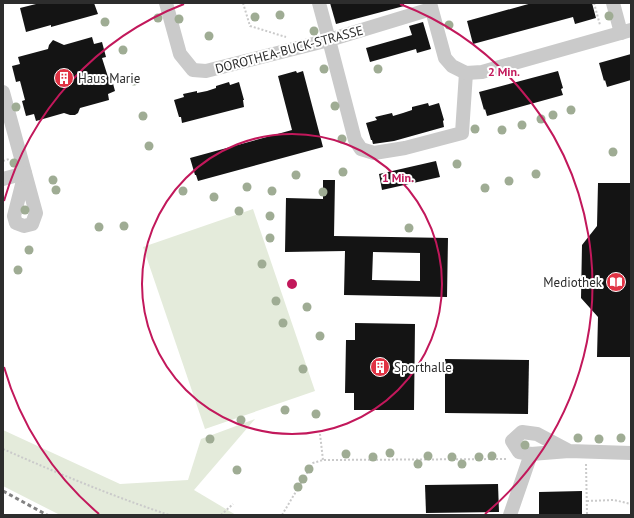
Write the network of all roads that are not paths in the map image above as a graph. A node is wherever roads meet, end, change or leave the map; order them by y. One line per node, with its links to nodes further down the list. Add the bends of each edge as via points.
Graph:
1 (166, 3): 6 (street, DOROTHEA-BUCK-STRASSE, via 180,54 193,70 206,71)
2 (319, 3): 6 (street)
3 (613, 3): 5 (street)
4 (430, 6): 6 (street, DOROTHEA-BUCK-STRASSE); 7 (street, via 445,58 452,66)
5 (626, 32): 7 (street, via 482,72)
6 (329, 40): 7 (street, via 354,140 361,149 374,153 462,133)
7 (466, 73)
8 (3, 92): 9 (street)
9 (25, 173): 9 (street, via 36,213 32,224 24,226 16,223 14,216); 10 (street)
10 (3, 179)
11 (569, 451): 12 (street); 13 (street); 13 (street, via 537,434 522,432 512,440 519,452)
12 (631, 453)
13 (531, 454): 14 (street)
14 (510, 515)

